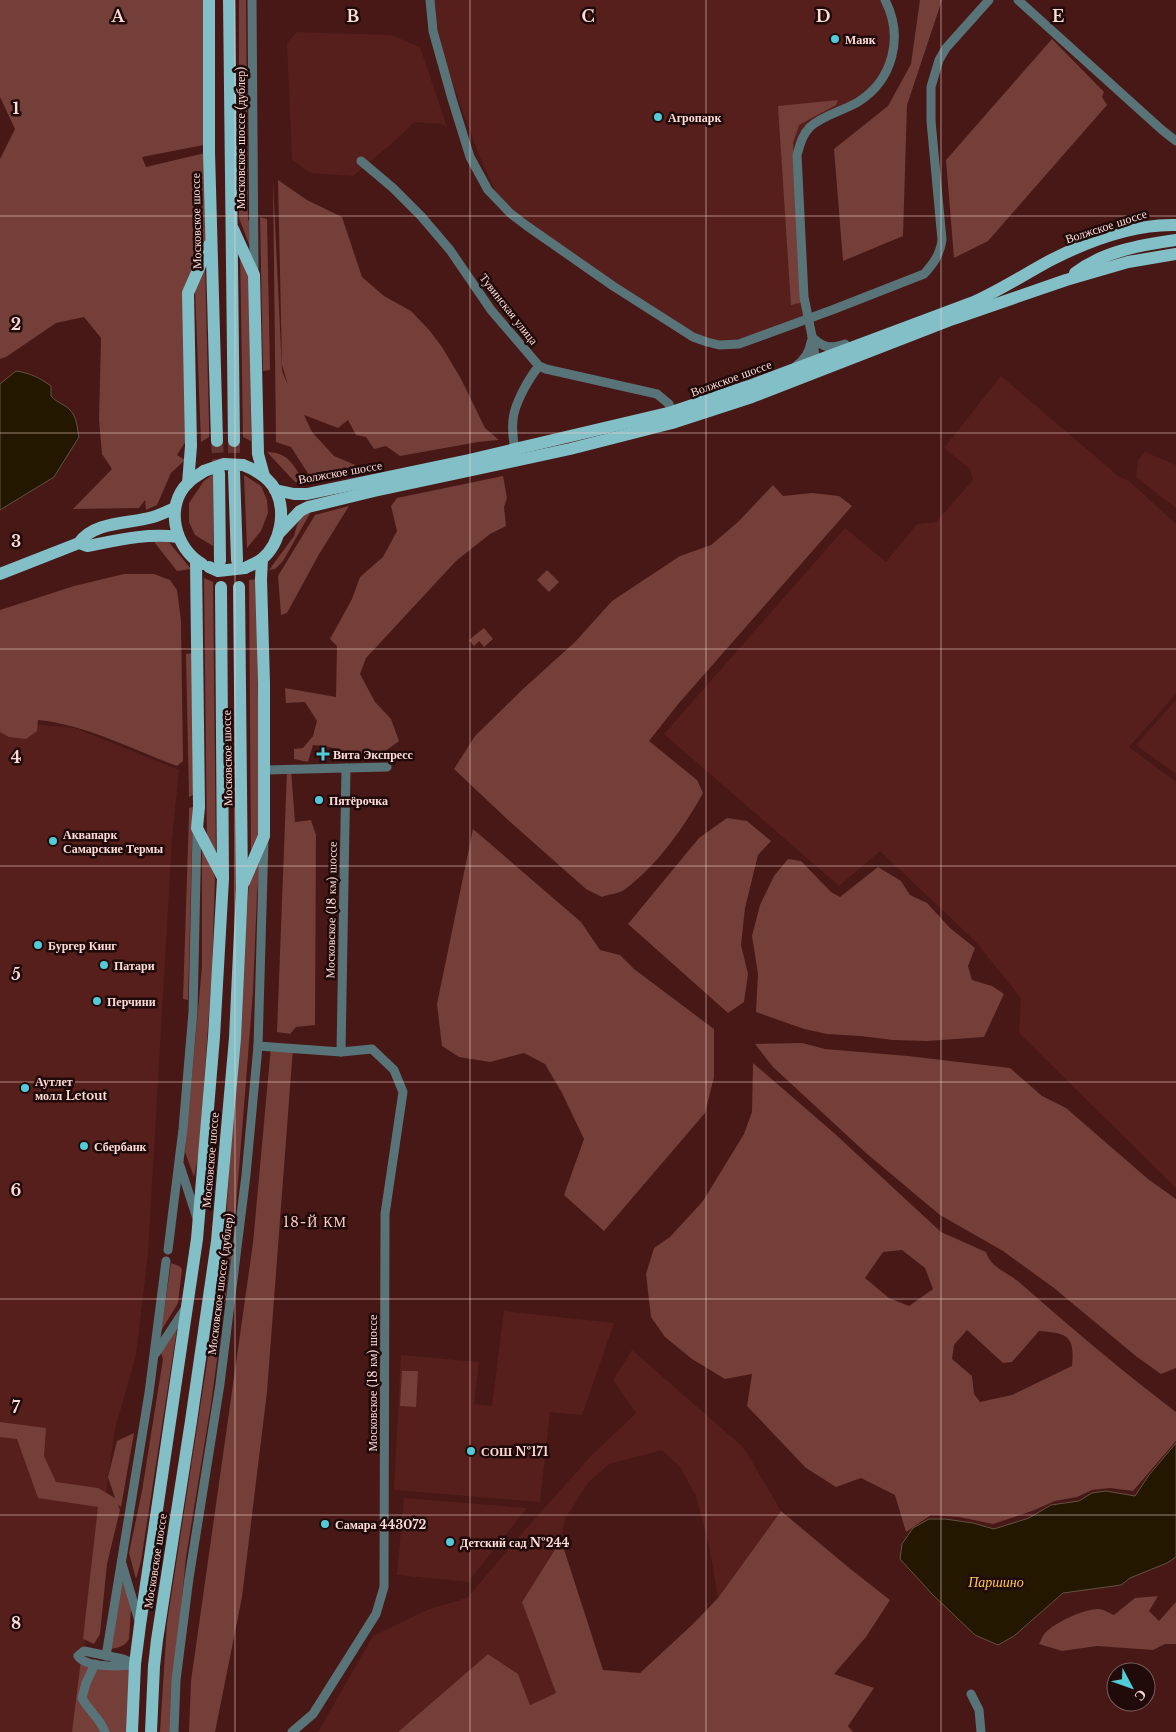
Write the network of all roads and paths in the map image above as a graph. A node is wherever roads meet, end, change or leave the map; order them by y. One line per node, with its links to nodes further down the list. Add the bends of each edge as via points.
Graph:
1 (209, 0): 13 (main road, Московское шоссе)
2 (229, 0): 11 (main road)
3 (252, 0): 15 (street, Московское шоссе (дублер))
4 (430, 0): 17 (street, via 432,31 470,157 488,190 510,213 613,286 693,337 707,342 738,344)
5 (885, 0): 17 (street, via 895,30 889,66 867,96 809,128 797,155 804,297)
6 (989, 0): 17 (street, via 946,48 939,60 932,87 931,121 942,240 934,263 924,274)
7 (1018, 0): 8 (street)
8 (1176, 141)
9 (361, 161): 22 (street, Тувинская улица, via 421,216 450,250 491,310)
10 (1176, 223): 19 (main road, Волжское шоссе, via 1154,224 1084,245 995,292)
11 (231, 224): 15 (main road); 26 (main road)
12 (1176, 240): 16 (main road, via 1114,253)
13 (211, 242): 27 (main road, Московское шоссе); 32 (main road, via 188,293 191,446)
14 (1176, 254): 16 (main road, Волжское шоссе, via 1128,262)
15 (254, 275): 31 (main road, via 258,454)
16 (1066, 280): 20 (main road, Волжское шоссе)
17 (809, 319): 18 (street)
18 (812, 337): 19 (street, via 830,348 865,336); 21 (street); 23 (street, via 805,358)
19 (879, 337): 20 (main road, Волжское шоссе)
20 (835, 360): 21 (main road, Волжское шоссе); 24 (main road, Волжское шоссе)
21 (815, 362): 23 (main road, Волжское шоссе); 24 (street, via 812,369 786,380)
22 (539, 366): 25 (street, via 657,394 670,404); 28 (street, via 514,415 512,424)
23 (787, 372): 25 (main road, Волжское шоссе)
24 (775, 389): 35 (main road, Волжское шоссе, via 634,433 312,506 300,511)
25 (672, 412): 28 (main road, Волжское шоссе)
26 (234, 440)
27 (217, 441)
28 (516, 449): 33 (main road, Волжское шоссе, via 307,494)
29 (238, 469): 31 (main road, via 254,469); 32 (main road, bridge, via 224,464 204,471); 41 (main road)
30 (219, 473): 40 (main road)
31 (264, 476): 33 (main road)
32 (188, 483): 34 (main road)
33 (276, 490): 35 (main road, via 281,512)
34 (175, 508): 36 (main road); 37 (main road, via 154,517 102,527 85,535)
35 (279, 533): 38 (main road, Волжское шоссе)
36 (178, 537): 37 (main road, via 144,536 88,546); 39 (main road)
37 (80, 543): 42 (main road)
38 (262, 559): 41 (main road); 47 (main road)
39 (196, 561): 41 (main road, bridge, via 218,571); 48 (main road)
40 (220, 561)
41 (241, 564)
42 (0, 574)
43 (221, 587): 50 (main road, Московское шоссе)
44 (238, 587): 51 (main road, Московское шоссе)
45 (387, 767): 46 (street)
46 (346, 768): 47 (street); 53 (street, Московское (18 км) шоссе)
47 (265, 770): 49 (main road)
48 (197, 828): 50 (main road); 54 (street, via 193,1012)
49 (264, 836): 51 (main road); 52 (street, Московское шоссе (дублер))
50 (223, 879): 55 (main road, Московское шоссе)
51 (242, 888): 59 (main road, Московское шоссе, via 235,1038)
52 (258, 1046): 53 (street, Московское (18 км) шоссе); 72 (street, Московское шоссе (дублер), via 236,1262 189,1578 176,1680)
53 (341, 1052): 73 (street, Московское (18 км) шоссе, via 372,1049 394,1070 403,1092 385,1214 384,1587 376,1614 312,1714)
54 (179, 1164): 55 (street); 56 (street)
55 (199, 1222): 57 (main road, Московское шоссе)
56 (168, 1250)
57 (194, 1258): 59 (main road); 60 (main road, Московское шоссе)
58 (166, 1261): 61 (street)
59 (214, 1262): 67 (main road, Московское шоссе)
60 (189, 1304): 61 (street); 63 (main road, Московское шоссе)
61 (154, 1355): 62 (street)
62 (122, 1562): 63 (street); 64 (street)
63 (140, 1625): 66 (main road, Московское шоссе)
64 (106, 1656): 65 (street, via 84,1651 78,1656); 66 (street)
65 (96, 1664): 66 (street, via 123,1667); 69 (street, via 82,1698)
66 (135, 1664): 67 (main road); 70 (main road, Московское шоссе)
67 (154, 1666): 71 (main road, Московское шоссе)
68 (971, 1694): 74 (street, via 979,1710)
69 (105, 1732)
70 (132, 1732)
71 (151, 1732)
72 (174, 1732)
73 (292, 1732)
74 (981, 1732)

